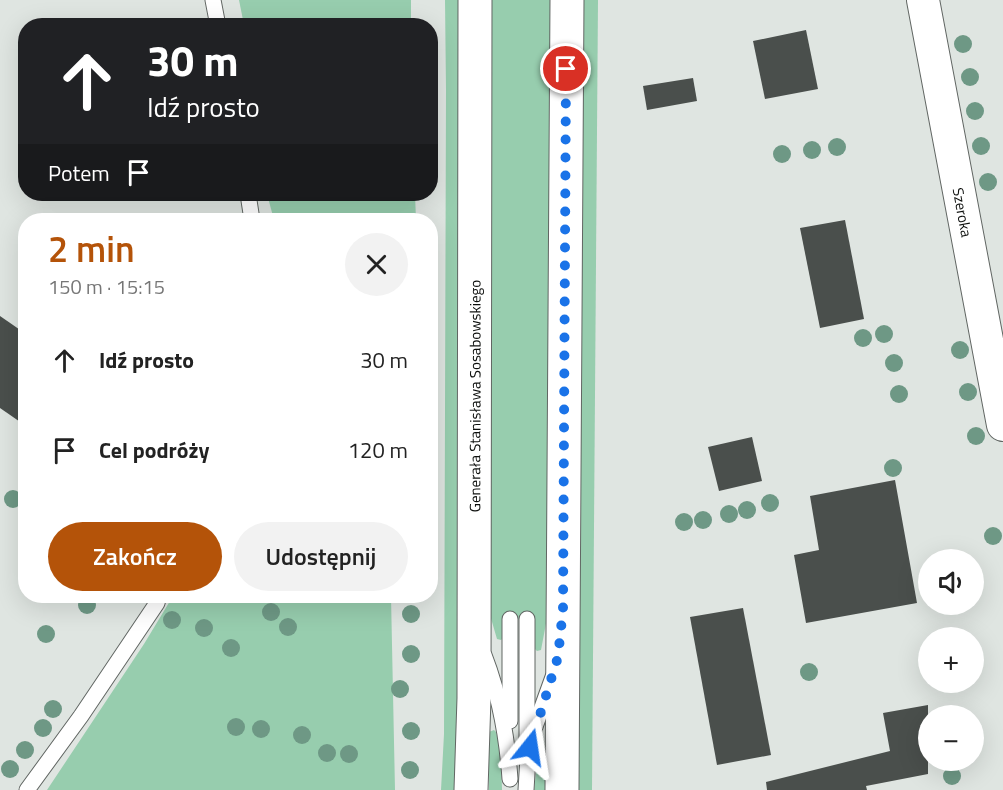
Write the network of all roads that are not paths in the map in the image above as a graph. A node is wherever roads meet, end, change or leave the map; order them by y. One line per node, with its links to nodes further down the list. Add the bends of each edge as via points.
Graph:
1 (213, 0): 5 (lane)
2 (475, 0): 7 (main road, Generała Stanisława Sosabowskiego)
3 (567, 0): 9 (main road)
4 (923, 0): 6 (street, Szeroka)
5 (216, 18)
6 (1003, 425)
7 (474, 599): 12 (lane, via 480,643 502,712); 15 (main road, Generała Stanisława Sosabowskiego)
8 (157, 603): 14 (lane)
9 (563, 609): 13 (lane, via 558,657 531,741); 16 (main road)
10 (510, 619): 12 (lane)
11 (527, 619): 13 (lane)
12 (509, 784)
13 (526, 789)
14 (27, 790)
15 (471, 790)
16 (562, 790)

